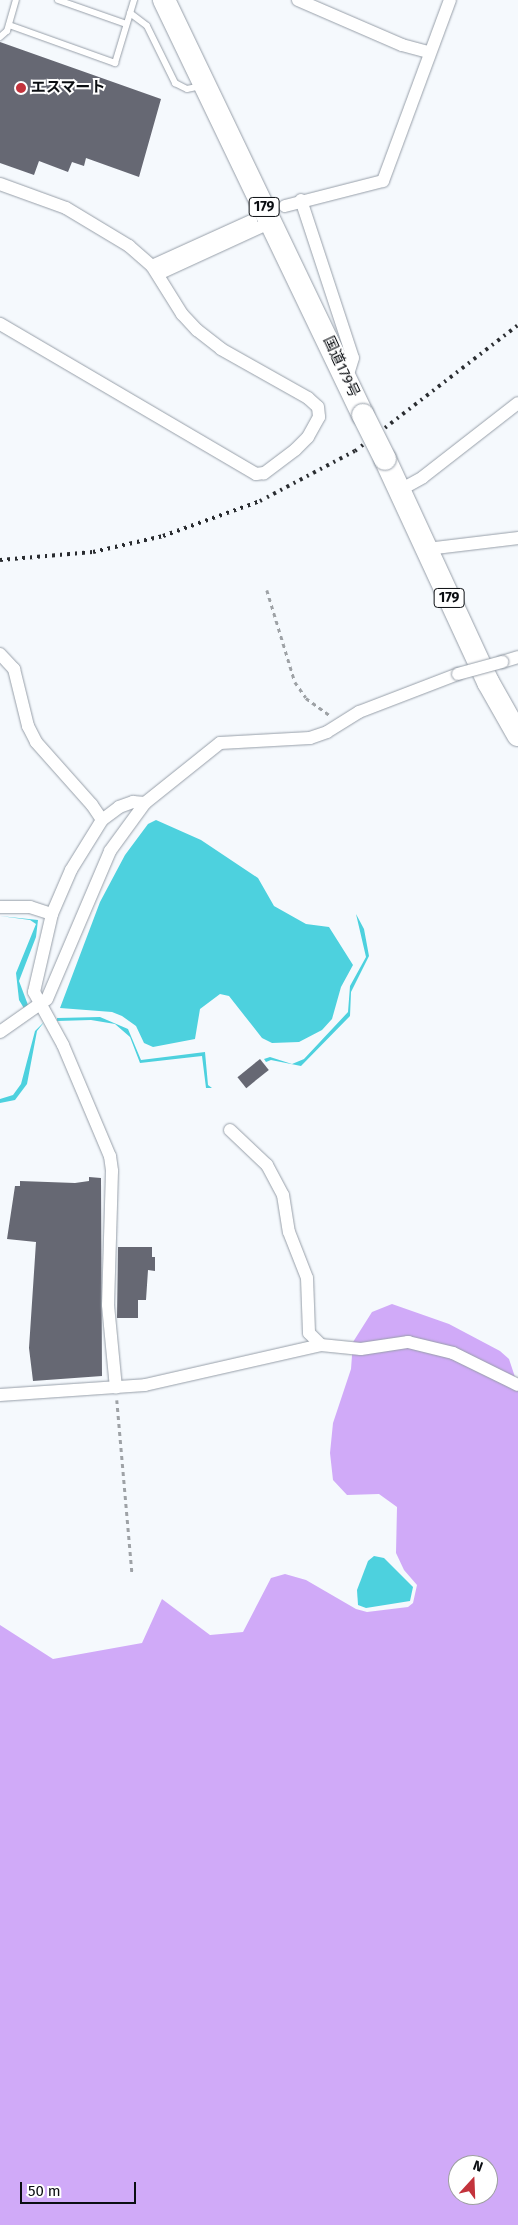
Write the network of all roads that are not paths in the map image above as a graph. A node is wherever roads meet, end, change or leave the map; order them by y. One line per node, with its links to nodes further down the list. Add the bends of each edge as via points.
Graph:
1 (16, 0): 9 (lane)
2 (58, 0): 8 (lane)
3 (134, 0): 7 (lane)
4 (164, 0): 12 (highway, 国道179号 / 179)
5 (298, 0): 11 (street, via 402,45)
6 (450, 0): 11 (street)
7 (130, 13): 8 (lane); 12 (lane, via 147,26 175,83 187,90)
8 (126, 24): 9 (lane, via 114,63)
9 (9, 25): 10 (lane)
10 (0, 36)
11 (429, 52): 14 (street, via 382,181)
12 (206, 84): 15 (highway, 国道179号 / 179)
13 (0, 184): 16 (street, via 92,222)
14 (300, 200): 15 (street); 18 (street, via 353,358)
15 (269, 216): 16 (street); 16 (street); 18 (highway, 国道179号 / 179)
16 (155, 270): 17 (street, via 182,314 197,330 221,349 308,398 318,407 320,417 308,437 264,473 256,474)
17 (0, 324)
18 (347, 378): 20 (highway, 国道179号 / 179, bridge)
19 (518, 403): 20 (street)
20 (400, 490): 22 (highway, 国道179号 / 179)
21 (518, 538): 22 (street)
22 (427, 549): 25 (highway, 国道179号 / 179, via 488,682)
23 (0, 654): 27 (street, via 14,669 28,726 36,742 92,804)
24 (518, 657): 26 (street, bridge, via 458,674 358,712 310,738 220,743)
25 (518, 734)
26 (145, 802): 27 (street, via 119,807); 30 (street, via 110,851 47,999)
27 (102, 820): 29 (street, via 70,870)
28 (0, 907): 29 (street, via 30,906)
29 (52, 914): 30 (street, via 34,982)
30 (40, 1006): 31 (street); 35 (street, via 63,1045 110,1156 108,1304)
31 (0, 1032)
32 (230, 1130): 33 (street, via 267,1165 283,1194 289,1232 307,1278 308,1333)
33 (321, 1345): 34 (street, via 362,1350 408,1342 430,1346); 35 (street, via 145,1385)
34 (518, 1384)
35 (116, 1388): 36 (street)
36 (0, 1395)

